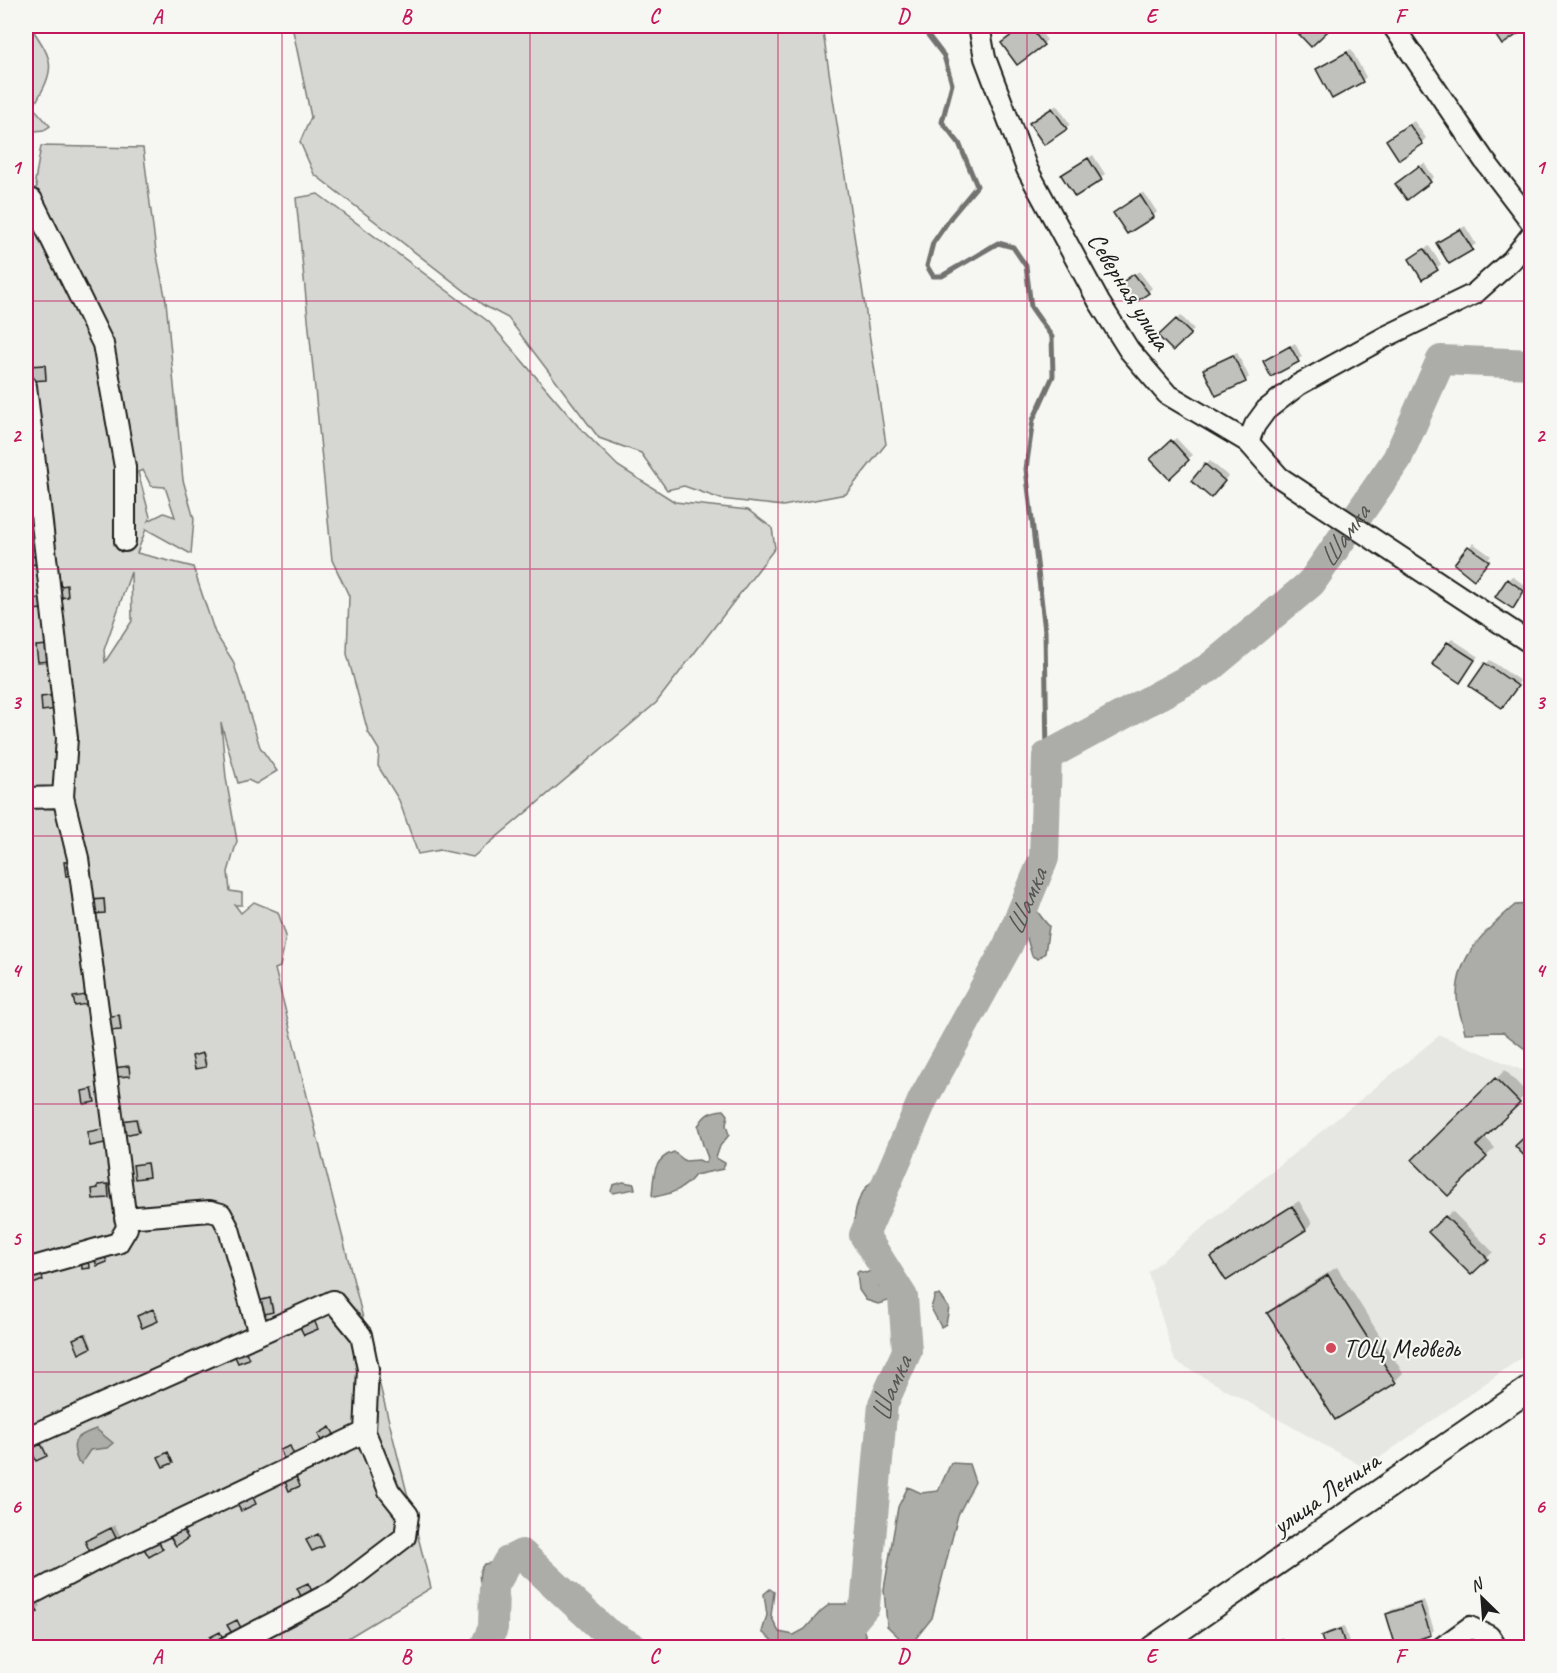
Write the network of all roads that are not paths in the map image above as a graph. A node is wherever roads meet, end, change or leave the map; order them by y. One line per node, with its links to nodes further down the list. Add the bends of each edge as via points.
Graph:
1 (979, 26): 7 (street, Северная улица, via 985,58 1027,168 1129,350 1167,394)
2 (1393, 26): 4 (street)
3 (26, 200): 8 (street, via 32,200 103,344 125,467)
4 (1532, 223)
5 (1532, 234): 7 (street, via 1512,260 1474,294 1298,385 1266,410)
6 (26, 386): 10 (street, via 67,738)
7 (1248, 442): 9 (street, Северная улица, via 1279,477)
8 (125, 541)
9 (1532, 644)
10 (63, 797): 11 (street); 12 (street, via 78,858)
11 (26, 798)
12 (125, 1218): 13 (street, via 127,1228 118,1243); 14 (street, via 210,1211 221,1214 229,1229)
13 (26, 1269)
14 (259, 1334): 16 (street, via 333,1301 361,1335 368,1369); 17 (street)
15 (1532, 1387): 20 (main road, улица Ленина)
16 (365, 1432): 18 (street); 19 (street, via 389,1491 408,1515 405,1537 336,1590)
17 (26, 1438)
18 (26, 1597)
19 (225, 1647)
20 (1153, 1647)
21 (1441, 1647): 22 (street, via 1470,1627 1489,1636)
22 (1497, 1647)

